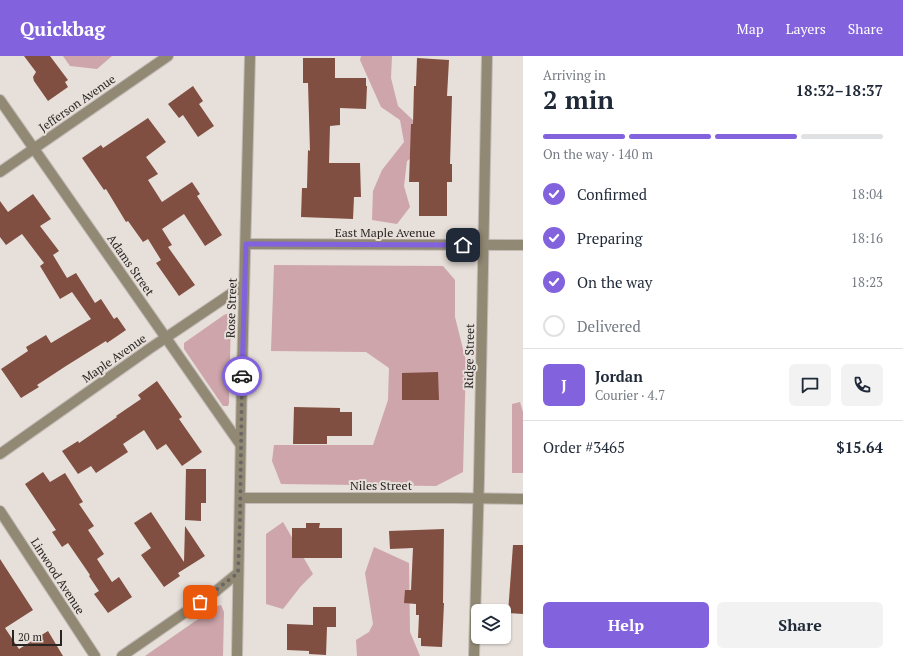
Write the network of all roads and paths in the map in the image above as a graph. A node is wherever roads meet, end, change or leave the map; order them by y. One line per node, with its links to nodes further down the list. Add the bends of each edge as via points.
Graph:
1 (168, 56): 5 (street, Jefferson Avenue)
2 (250, 56): 7 (street, Rose Street)
3 (487, 56): 8 (street, Ridge Street)
4 (0, 100): 5 (street, Adams Street)
5 (35, 149): 6 (street, Jefferson Avenue); 11 (street, Adams Street)
6 (0, 172)
7 (246, 244): 8 (street, East Maple Avenue); 10 (street, Rose Street)
8 (484, 245): 9 (street, East Maple Avenue); 15 (street, Ridge Street)
9 (523, 245)
10 (244, 286): 11 (street, Maple Avenue); 12 (street, Rose Street)
11 (166, 339): 12 (street, Adams Street); 13 (street, Maple Avenue)
12 (240, 444): 14 (street, Rose Street)
13 (0, 454)
14 (240, 498): 15 (street, Niles Street); 18 (street, Rose Street)
15 (479, 498): 16 (street, Niles Street); 22 (street, Ridge Street)
16 (523, 499)
17 (0, 511): 19 (street, Linwood Avenue)
18 (238, 573): 20 (street); 21 (street, Rose Street)
19 (94, 656)
20 (122, 656)
21 (237, 656)
22 (474, 656)

